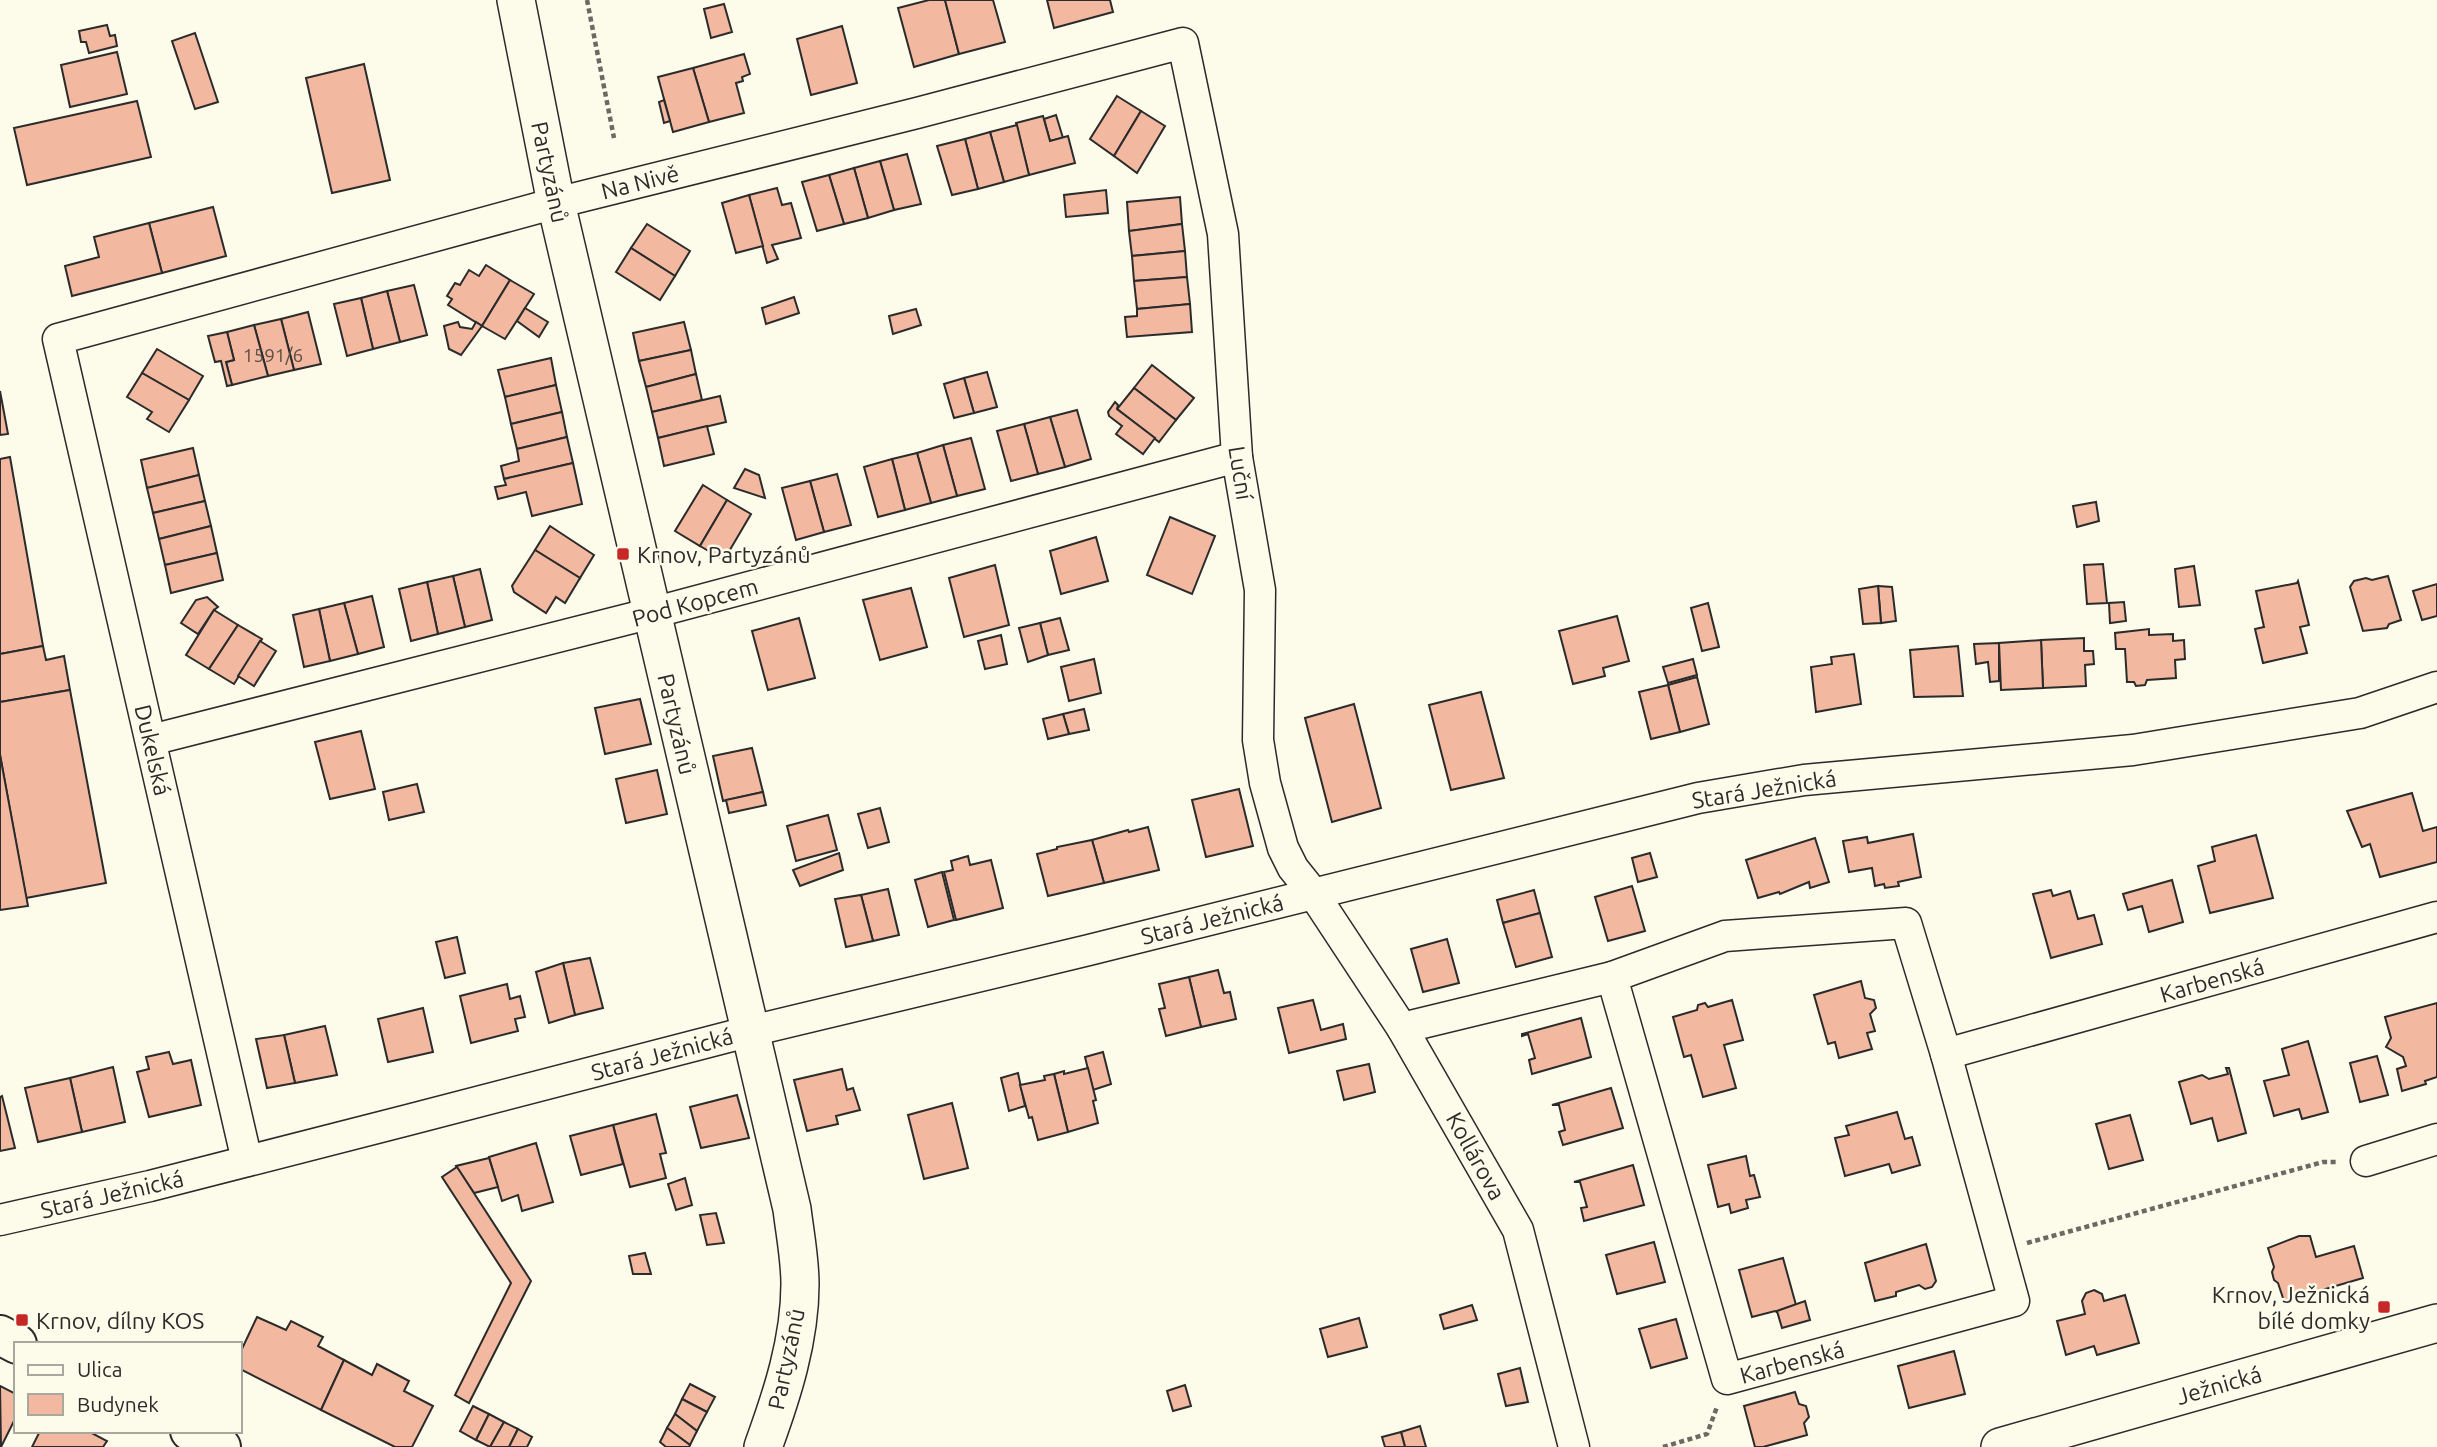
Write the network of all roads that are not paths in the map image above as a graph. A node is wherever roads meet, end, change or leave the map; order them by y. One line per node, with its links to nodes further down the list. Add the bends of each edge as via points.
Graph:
1 (516, 0): 3 (street, Partyzánů)
2 (1183, 43): 3 (street, Na Nivě); 5 (street, Luční, via 1223,234)
3 (556, 203): 4 (street, Na Nivě); 6 (street, Partyzánů)
4 (58, 339): 8 (street, Dukelská)
5 (1237, 457): 6 (street, Pod Kopcem); 9 (street, Luční, via 1261,590 1260,760 1283,848)
6 (652, 613): 8 (street, Pod Kopcem); 13 (street, Partyzánů)
7 (2437, 687): 9 (street, Stará Ježnická, via 2360,713 2133,750 1761,785)
8 (151, 740): 16 (street, Dukelská)
9 (1313, 893): 12 (street, Kollárova); 13 (street, Stará Ježnická)
10 (2437, 918): 14 (street, Karbenská)
11 (1612, 977): 12 (street, Karbenská); 14 (street, Karbenská, via 1725,936 1906,923); 14 (street, Karbenská, via 1727,1379 2014,1301)
12 (1402, 1028): 23 (street, Kollárova, via 1518,1230)
13 (751, 1031): 16 (street, Stará Ježnická); 22 (street, Partyzánů, via 792,1209 800,1285 790,1362)
14 (1947, 1054)
15 (2437, 1139): 17 (street)
16 (247, 1161): 18 (street, Stará Ježnická)
17 (2366, 1161)
18 (0, 1220)
19 (2437, 1322): 24 (street, Ježnická)
20 (194, 1433): 21 (main road)
21 (221, 1447)
22 (763, 1447)
23 (1574, 1447)
24 (2000, 1447)

